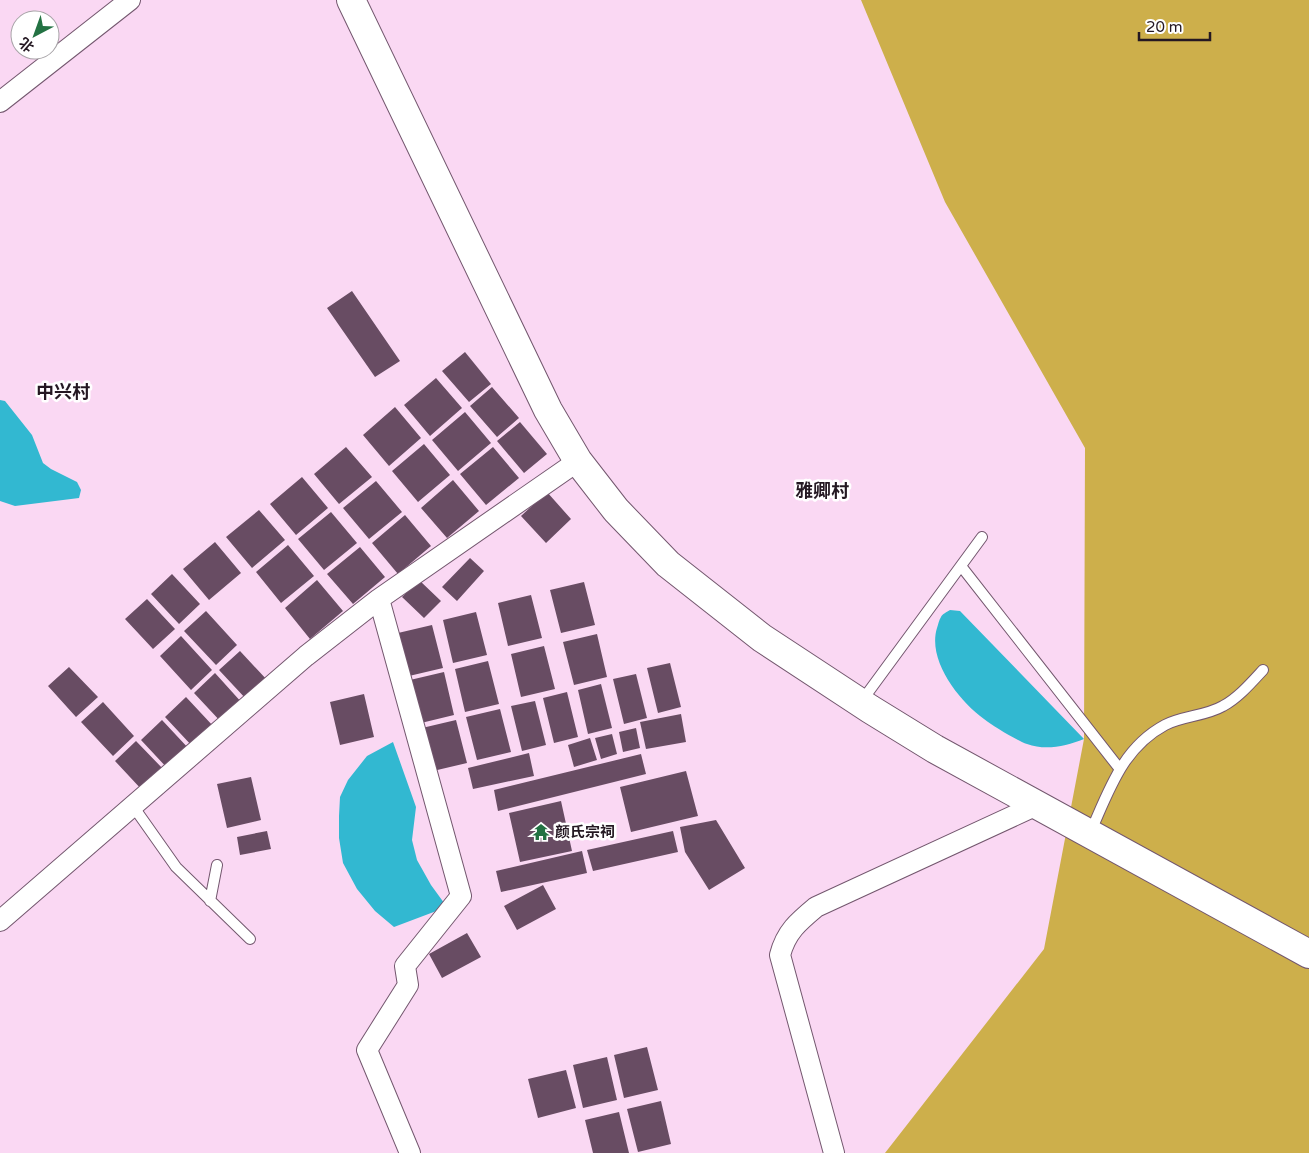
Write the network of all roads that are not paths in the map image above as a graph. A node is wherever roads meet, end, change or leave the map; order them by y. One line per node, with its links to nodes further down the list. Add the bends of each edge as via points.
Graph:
1 (130, 0): 3 (street)
2 (351, 0): 4 (main road, via 544,401)
3 (0, 102)
4 (578, 461): 7 (street); 9 (main road, via 616,510 668,564 762,638)
5 (982, 537): 6 (lane)
6 (961, 566): 9 (lane); 10 (lane)
7 (379, 599): 12 (street, via 306,656); 19 (street, via 461,896 405,966 408,985 367,1050)
8 (1262, 670): 10 (lane, via 1249,686 1223,707 1165,725 1139,743)
9 (861, 703): 11 (main road)
10 (1119, 768): 13 (lane)
11 (1036, 805): 13 (main road); 20 (street, via 816,907 798,922 784,941 780,955)
12 (133, 806): 15 (lane, via 176,867); 16 (street)
13 (1090, 834): 18 (main road)
14 (217, 865): 15 (lane)
15 (210, 901): 17 (lane)
16 (0, 921)
17 (250, 940)
18 (1309, 954)
19 (410, 1153)
20 (834, 1153)

